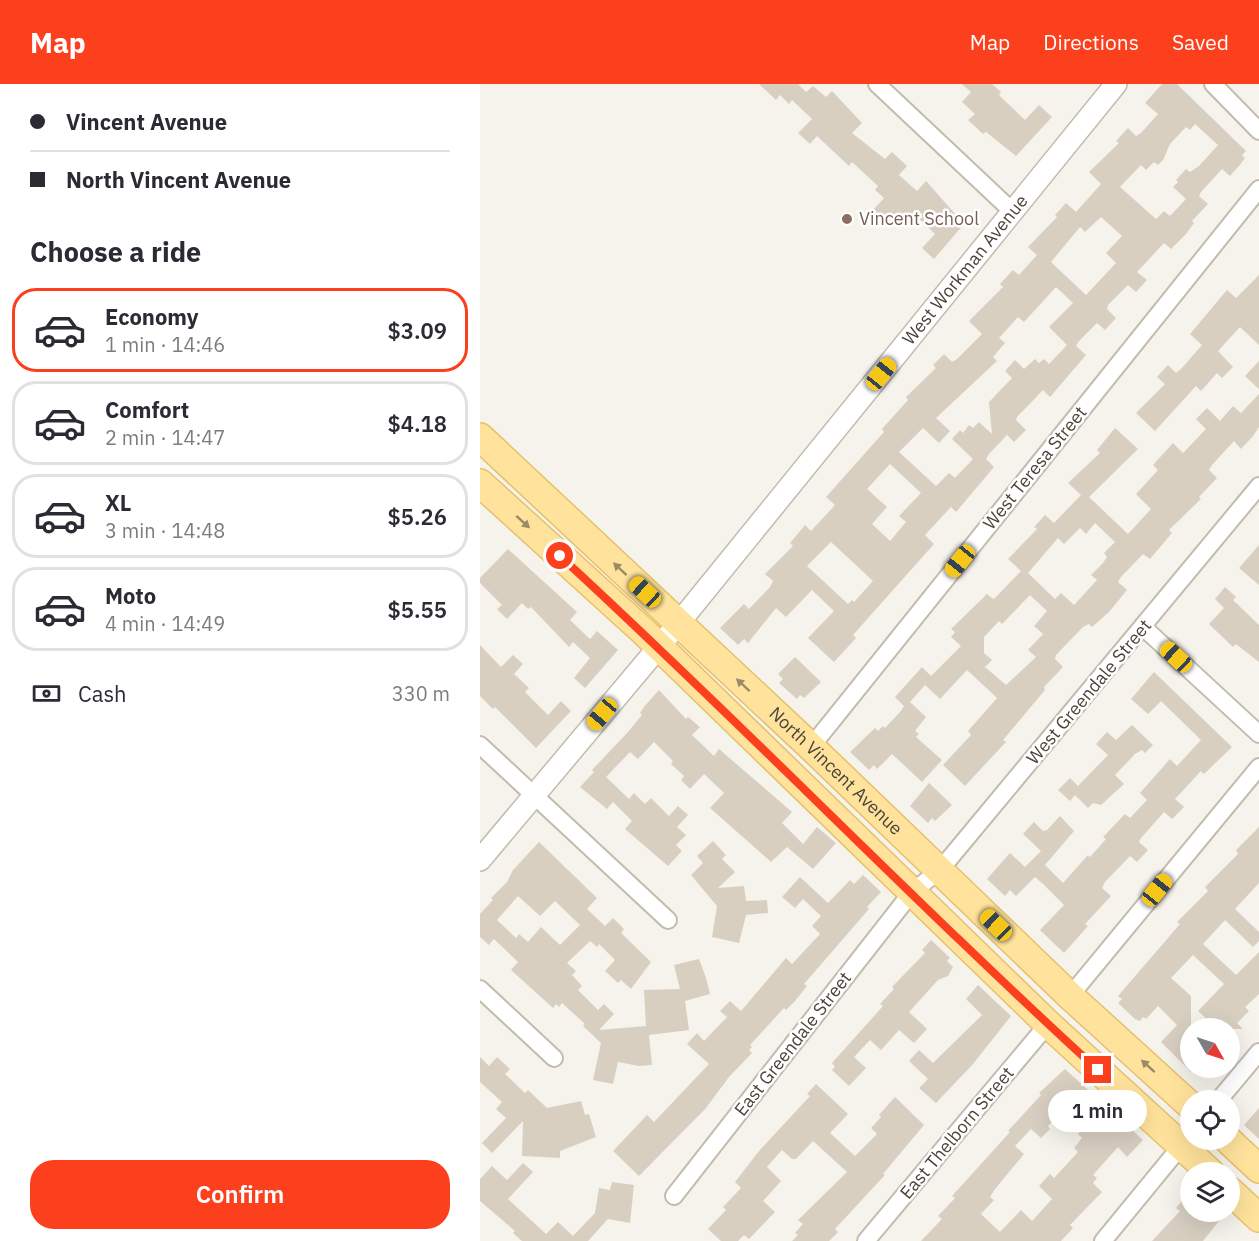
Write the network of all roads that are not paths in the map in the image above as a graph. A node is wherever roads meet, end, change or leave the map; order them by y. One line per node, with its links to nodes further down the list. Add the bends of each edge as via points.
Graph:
1 (877, 84): 6 (street)
2 (1116, 84): 6 (street, West Workman Avenue)
3 (1213, 84): 4 (street)
4 (1259, 131)
5 (1259, 189): 15 (street, West Teresa Street)
6 (1012, 211): 10 (street, West Workman Avenue)
7 (480, 437): 10 (main road, North Vincent Avenue, one-way to 7)
8 (480, 483): 12 (main road, North Vincent Avenue, one-way to 12)
9 (1259, 486): 11 (street, West Greendale Street)
10 (678, 624): 12 (street, West Workman Avenue); 15 (main road, North Vincent Avenue, one-way to 10)
11 (1143, 627): 13 (street); 19 (street, West Greendale Street)
12 (659, 646): 17 (street, West Workman Avenue); 20 (main road, North Vincent Avenue)
13 (1259, 734)
14 (480, 745): 17 (street)
15 (811, 747): 19 (main road, North Vincent Avenue)
16 (1259, 767): 23 (street)
17 (533, 795): 18 (street, West Workman Avenue); 21 (street)
18 (480, 860)
19 (940, 870): 20 (street, West Greendale Street); 23 (main road, North Vincent Avenue)
20 (912, 892): 24 (main road, North Vincent Avenue); 35 (street, East Greendale Street)
21 (668, 920)
22 (480, 989): 26 (street)
23 (1070, 996): 28 (main road, North Vincent Avenue, one-way to 23)
24 (1048, 1024): 29 (main road, North Vincent Avenue); 38 (street, East Thelborn Street)
25 (1259, 1052): 27 (street)
26 (554, 1058)
27 (1227, 1090)
28 (1180, 1096)
29 (1180, 1145)
30 (1180, 1147): 39 (street)
31 (1185, 1150): 33 (main road, North Vincent Avenue)
32 (1239, 1150): 34 (main road)
33 (1199, 1162)
34 (1259, 1169)
35 (674, 1196)
36 (1240, 1200): 37 (main road)
37 (1259, 1218)
38 (866, 1241)
39 (1103, 1241)

